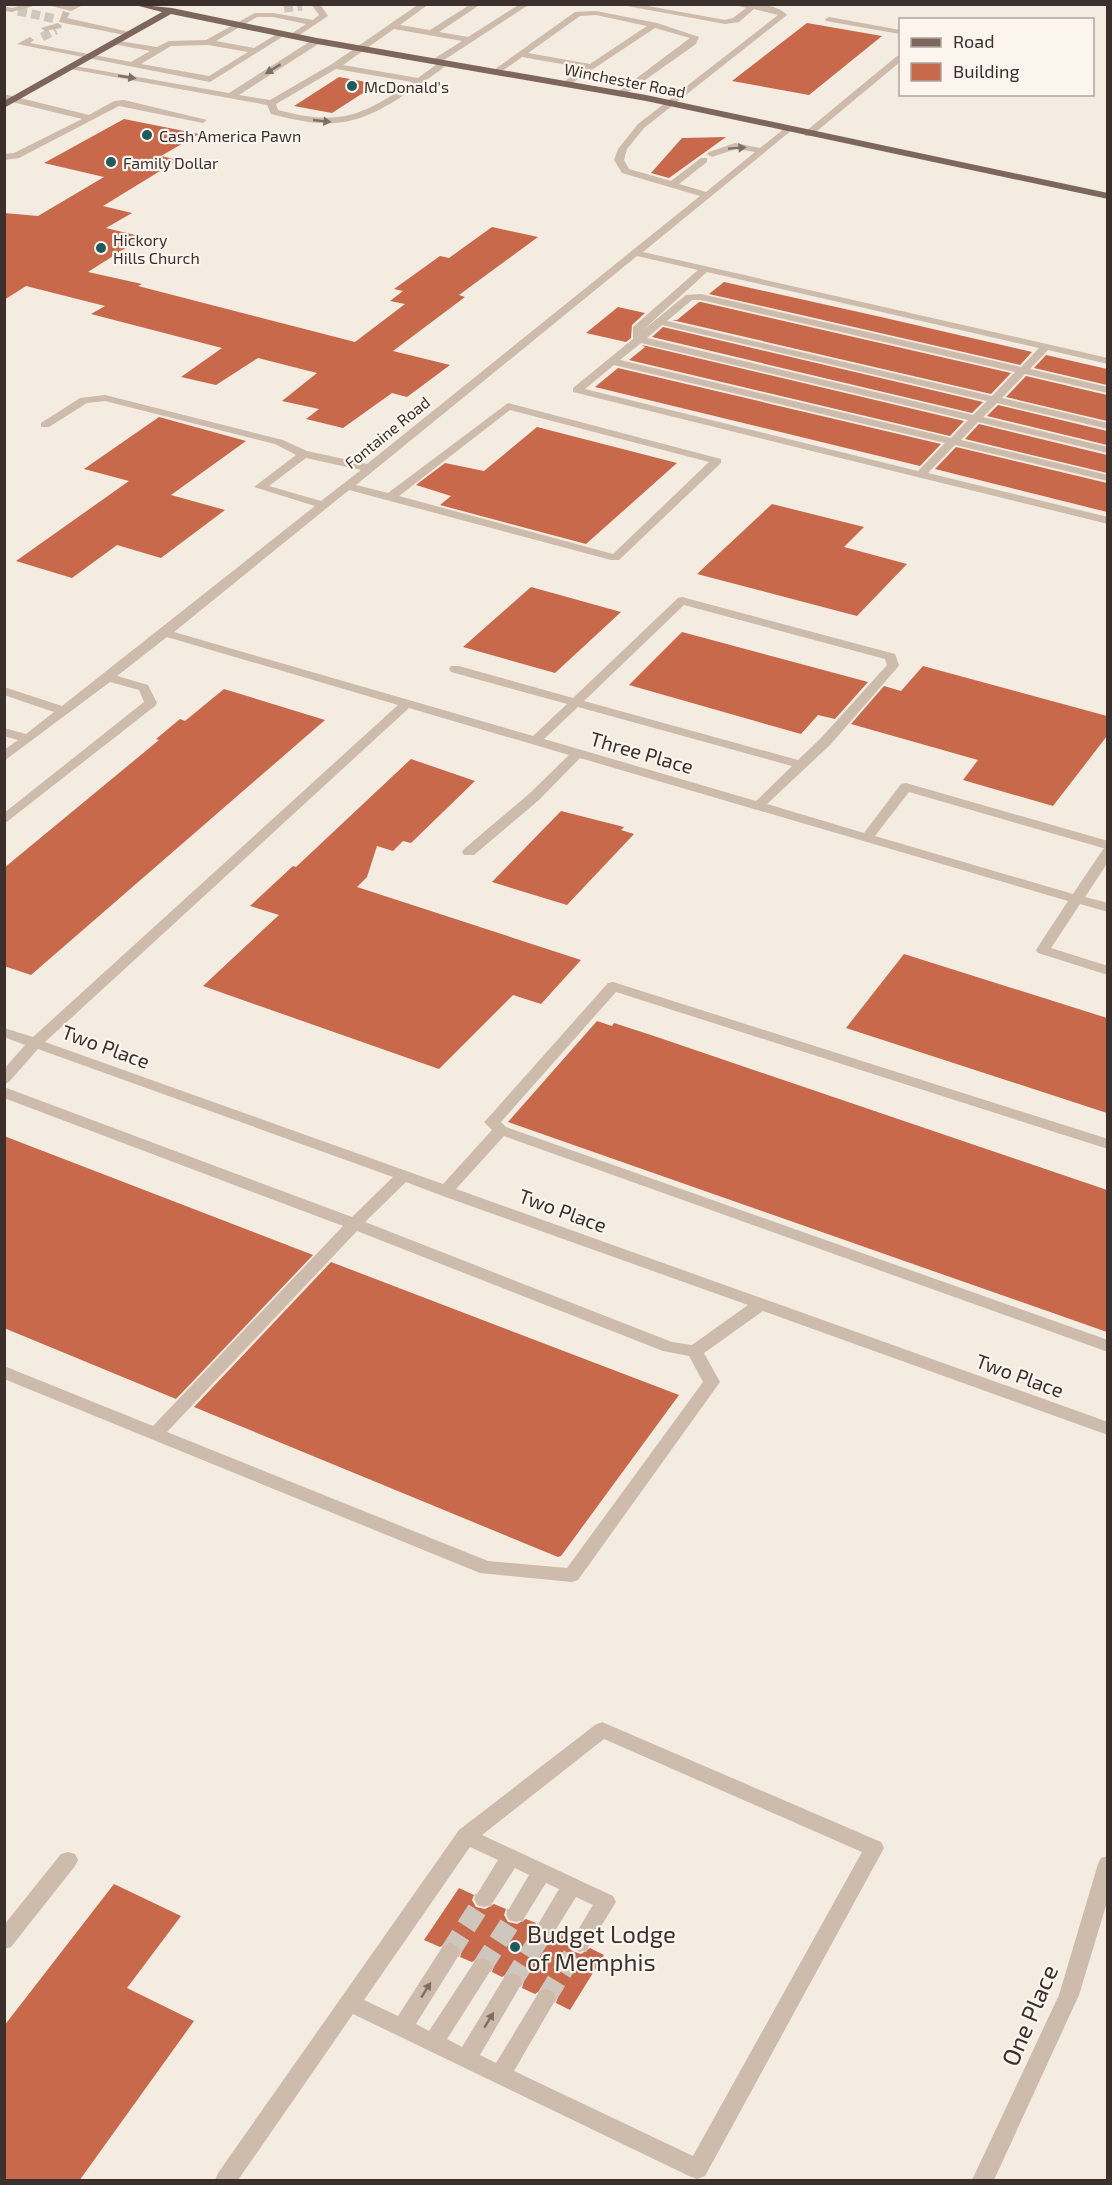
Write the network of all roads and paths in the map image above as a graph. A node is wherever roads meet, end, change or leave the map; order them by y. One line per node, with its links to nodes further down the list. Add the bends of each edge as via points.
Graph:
1 (47, 4): 2 (street, via 71,9)
2 (81, 4)
3 (135, 4): 17 (main road, Winchester Road)
4 (182, 4): 17 (main road)
5 (425, 4): 22 (street)
6 (477, 4): 25 (street)
7 (526, 4): 27 (street)
8 (620, 4): 13 (street, via 725,22 736,20)
9 (736, 4): 13 (street)
10 (316, 5): 12 (street); 19 (street, via 324,16)
11 (29, 6): 15 (street)
12 (302, 6)
13 (752, 7): 51 (street, via 783,15)
14 (284, 8): 16 (street)
15 (10, 10)
16 (269, 10): 19 (street); 20 (street)
17 (170, 12): 20 (main road, Winchester Road); 24 (main road)
18 (829, 20): 23 (street)
19 (314, 23): 26 (street)
20 (238, 25): 26 (main road, Winchester Road); 30 (street)
21 (654, 25): 34 (street, via 583,12); 42 (street); 47 (street, via 696,38)
22 (392, 26): 25 (street); 31 (street)
23 (899, 32)
24 (130, 33): 29 (main road); 35 (street, via 61,22 21,44)
25 (432, 33): 27 (street)
26 (287, 35): 28 (main road, Winchester Road); 33 (street)
27 (470, 40): 39 (street)
28 (317, 41): 31 (main road, Winchester Road); 48 (street, one-way to 48)
29 (116, 42): 32 (street); 35 (main road)
30 (208, 42): 32 (street, via 169,44); 33 (street)
31 (360, 49): 39 (main road, Winchester Road); 41 (street)
32 (158, 50): 36 (street)
33 (255, 51): 37 (street)
34 (520, 54): 42 (street); 44 (street)
35 (88, 57): 40 (street); 43 (main road)
36 (145, 57): 37 (street, via 161,67 180,70 209,68 232,58); 40 (street)
37 (246, 57): 40 (street, via 210,79)
38 (899, 59): 56 (street)
39 (439, 63): 44 (main road, Winchester Road); 45 (street)
40 (132, 65)
41 (335, 66): 45 (street); 50 (street)
42 (592, 67): 46 (street)
43 (69, 68): 48 (street, one-way to 48); 49 (main road)
44 (495, 72): 46 (main road, Winchester Road)
45 (417, 80): 50 (street, one-way to 45, via 274,112 334,122 364,114)
46 (566, 84): 47 (main road, Winchester Road)
47 (621, 94): 51 (main road, Winchester Road)
48 (229, 97): 50 (street)
49 (9, 98): 52 (main road); 53 (street)
50 (271, 103)
51 (672, 104): 55 (main road, Winchester Road); 59 (street, via 641,126 619,160 626,171)
52 (4, 105)
53 (90, 118): 54 (street, via 124,103); 58 (street, via 16,156)
54 (203, 120)
55 (788, 130): 56 (main road, Winchester Road); 57 (street, Fontaine Road)
56 (808, 134): 61 (main road, Winchester Road)
57 (762, 151): 59 (street, one-way to 57, via 708,157 735,146); 60 (street, Fontaine Road)
58 (4, 157)
59 (672, 185): 60 (street)
60 (707, 195): 62 (street, Fontaine Road)
61 (1107, 196)
62 (635, 254): 63 (street); 78 (street, Fontaine Road)
63 (705, 269): 65 (street, via 636,329); 66 (street)
64 (660, 322): 65 (street); 69 (street, via 690,297 701,297); 71 (street)
65 (638, 339): 68 (street); 72 (street)
66 (1046, 347): 67 (street); 69 (street)
67 (1107, 361)
68 (612, 362): 75 (street); 79 (street, via 577,390)
69 (1023, 370): 70 (street); 71 (street)
70 (1107, 390)
71 (994, 400): 72 (street); 74 (street)
72 (976, 418): 75 (street); 76 (street)
73 (45, 425): 77 (street, via 84,400 105,398 279,442)
74 (1107, 426)
75 (953, 442): 79 (street); 80 (street)
76 (1107, 450)
77 (304, 454): 78 (street); 83 (street, via 260,487)
78 (369, 468): 81 (street, Fontaine Road)
79 (920, 475): 84 (street)
80 (1107, 478)
81 (348, 486): 82 (street); 83 (street, Fontaine Road)
82 (391, 497): 82 (street, via 615,558 717,461 508,406)
83 (323, 505): 85 (street, Fontaine Road)
84 (1107, 521)
85 (165, 633): 87 (street, Fontaine Road); 89 (street, Three Place)
86 (455, 669): 90 (street)
87 (108, 677): 91 (street, Fontaine Road); 99 (street, via 144,688 151,703)
88 (4, 691): 91 (street)
89 (407, 703): 94 (street, Three Place); 108 (street)
90 (576, 704): 94 (street); 97 (street); 97 (street, via 682,602 891,657 893,665)
91 (64, 711): 93 (street, Fontaine Road)
92 (4, 732): 93 (street)
93 (28, 739): 96 (street, Fontaine Road)
94 (535, 741): 95 (street, Three Place)
95 (578, 753): 98 (street, Three Place); 103 (street)
96 (4, 757)
97 (801, 765): 98 (street)
98 (758, 806): 100 (street, Three Place)
99 (4, 820)
100 (867, 838): 101 (street, via 906,787); 104 (street, Three Place)
101 (1107, 845)
102 (1107, 850): 104 (street)
103 (469, 852)
104 (1076, 899): 105 (street, Three Place); 106 (street, via 1043,950)
105 (1107, 909)
106 (1107, 971)
107 (4, 1032): 108 (street, Two Place)
108 (35, 1043): 109 (street); 113 (street, Two Place)
109 (4, 1079)
110 (4, 1092): 115 (street)
111 (501, 1130): 112 (street, via 492,1122 613,986); 114 (street); 117 (street)
112 (1107, 1144)
113 (403, 1176): 114 (street, Two Place); 115 (street)
114 (446, 1191): 116 (street, Two Place)
115 (354, 1224): 118 (street, via 669,1347); 121 (street)
116 (761, 1304): 118 (street); 120 (street, Two Place)
117 (1107, 1346)
118 (695, 1351): 121 (street, via 712,1382 572,1575 486,1568)
119 (4, 1372): 121 (street)
120 (1107, 1429)
121 (155, 1434)
122 (466, 1836): 123 (street); 137 (street); 141 (street, via 602,1730 874,1848 697,2169)
123 (511, 1857): 126 (street); 128 (street)
124 (68, 1860): 131 (street)
125 (1107, 1864): 143 (street, One Place, via 1069,1995)
126 (542, 1872): 127 (street); 129 (street)
127 (572, 1886): 130 (street); 132 (street, via 606,1902)
128 (484, 1899)
129 (516, 1914)
130 (546, 1928)
131 (4, 1941)
132 (580, 1943)
133 (450, 1952): 138 (street, one-way to 133)
134 (482, 1967): 139 (street)
135 (512, 1982): 140 (street, one-way to 135)
136 (546, 1998): 141 (street)
137 (350, 2003): 138 (street); 142 (street)
138 (402, 2028): 139 (street)
139 (433, 2043): 140 (street)
140 (466, 2059): 141 (street)
141 (500, 2075)
142 (226, 2181)
143 (983, 2181)

